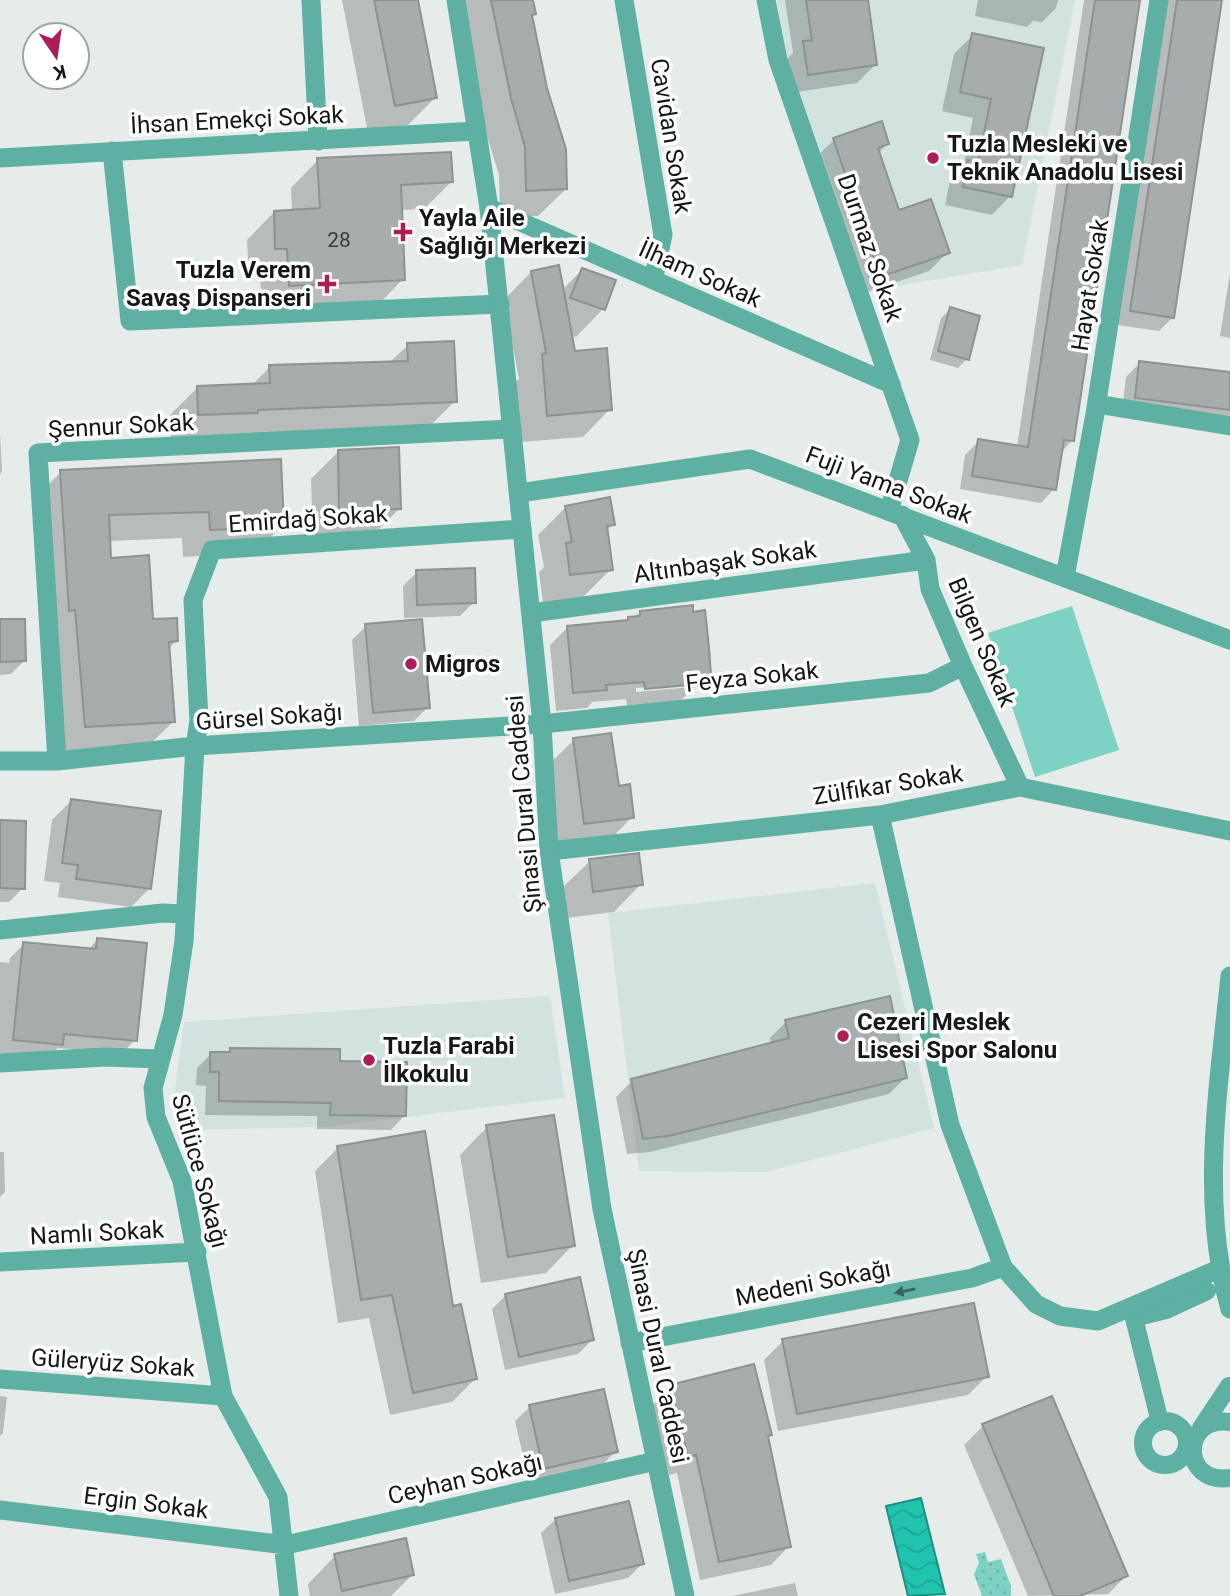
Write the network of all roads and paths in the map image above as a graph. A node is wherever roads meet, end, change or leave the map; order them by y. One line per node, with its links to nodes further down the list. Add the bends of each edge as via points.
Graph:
1 (311, 0): 7 (street)
2 (456, 0): 6 (street, Şinasi Dural Caddesi)
3 (624, 0): 11 (street, Cavidan Sokak, via 663,235)
4 (765, 0): 13 (street, Durmaz Sokak, via 778,60)
5 (1159, 0): 14 (street, Hayat Sokak)
6 (476, 131): 7 (street, İhsan Emekçi Sokak); 10 (street, Şinasi Dural Caddesi)
7 (318, 141): 8 (street, İhsan Emekçi Sokak)
8 (112, 151): 9 (street, İhsan Emekçi Sokak); 12 (street, via 130,321)
9 (0, 158)
10 (489, 208): 11 (street, İlham Sokak); 12 (street, Şinasi Dural Caddesi)
11 (653, 280): 13 (street, İlham Sokak)
12 (500, 304): 16 (street, Şinasi Dural Caddesi)
13 (891, 384): 18 (street, Durmaz Sokak, via 910,440)
14 (1097, 404): 15 (street); 21 (street, Hayat Sokak)
15 (1230, 426)
16 (512, 429): 17 (street, Şinasi Dural Caddesi); 28 (street, Şennur Sokak, via 38,453)
17 (519, 493): 18 (street, Fuji Yama Sokak, via 750,458); 19 (street, Şinasi Dural Caddesi)
18 (895, 513): 20 (street, Bilgen Sokak); 21 (street, Fuji Yama Sokak)
19 (522, 529): 22 (street, Şinasi Dural Caddesi); 26 (street, Emirdağ Sokak, via 212,550 193,600 199,721)
20 (926, 560): 22 (street, Altınbaşak Sokak); 24 (street, Bilgen Sokak, via 930,589)
21 (1065, 577): 23 (street, Fuji Yama Sokak)
22 (531, 612): 25 (street, Şinasi Dural Caddesi)
23 (1230, 640)
24 (963, 666): 25 (street, Feyza Sokak, via 929,682); 29 (street, Bilgen Sokak)
25 (542, 724): 26 (street, Gürsel Sokağı); 32 (street, Şinasi Dural Caddesi)
26 (195, 746): 28 (street, Gürsel Sokağı); 33 (street, Sütlüce Sokağı)
27 (0, 761): 28 (street, Gürsel Sokağı)
28 (57, 761)
29 (1020, 787): 30 (street, Zülfikar Sokak); 31 (street, Zülfikar Sokak)
30 (880, 815): 32 (street, Zülfikar Sokak); 40 (street, via 950,1125)
31 (1230, 831)
32 (549, 850): 45 (street, Şinasi Dural Caddesi, via 602,1209)
33 (184, 915): 34 (street, via 163,913); 36 (street, Sütlüce Sokağı, via 173,1015)
34 (0, 930)
35 (1230, 976): 41 (street, via 1214,1174)
36 (161, 1059): 37 (street); 38 (street, Sütlüce Sokağı, via 153,1088 156,1117 182,1181)
37 (0, 1063)
38 (197, 1252): 39 (street, Namlı Sokak); 48 (street, Sütlüce Sokağı)
39 (0, 1262)
40 (1003, 1267): 44 (street, via 1036,1304 1060,1316 1098,1321); 45 (street, Medeni Sokağı, one-way to 45, via 972,1278)
41 (1220, 1269): 43 (street); 44 (street)
42 (1207, 1291): 44 (street, via 1166,1310)
43 (1230, 1309)
44 (1132, 1313): 49 (street)
45 (630, 1343): 52 (street, Şinasi Dural Caddesi)
46 (0, 1379): 48 (street, Güleryüz Sokak)
47 (1229, 1386): 51 (street)
48 (223, 1396): 55 (street, Sütlüce Sokağı, via 278,1497)
49 (1160, 1422): 51 (street); 51 (street, via 1145,1436 1144,1450 1153,1462 1167,1465 1180,1459)
50 (1230, 1422): 51 (street, via 1219,1421)
51 (1193, 1431): 53 (street, via 1196,1464 1210,1477)
52 (656, 1461): 55 (street, Ceyhan Sokağı); 57 (street, Şinasi Dural Caddesi)
53 (1230, 1478)
54 (0, 1510): 55 (street, Ergin Sokak)
55 (285, 1545): 56 (street, Sütlüce Sokağı)
56 (289, 1596)
57 (685, 1596)

